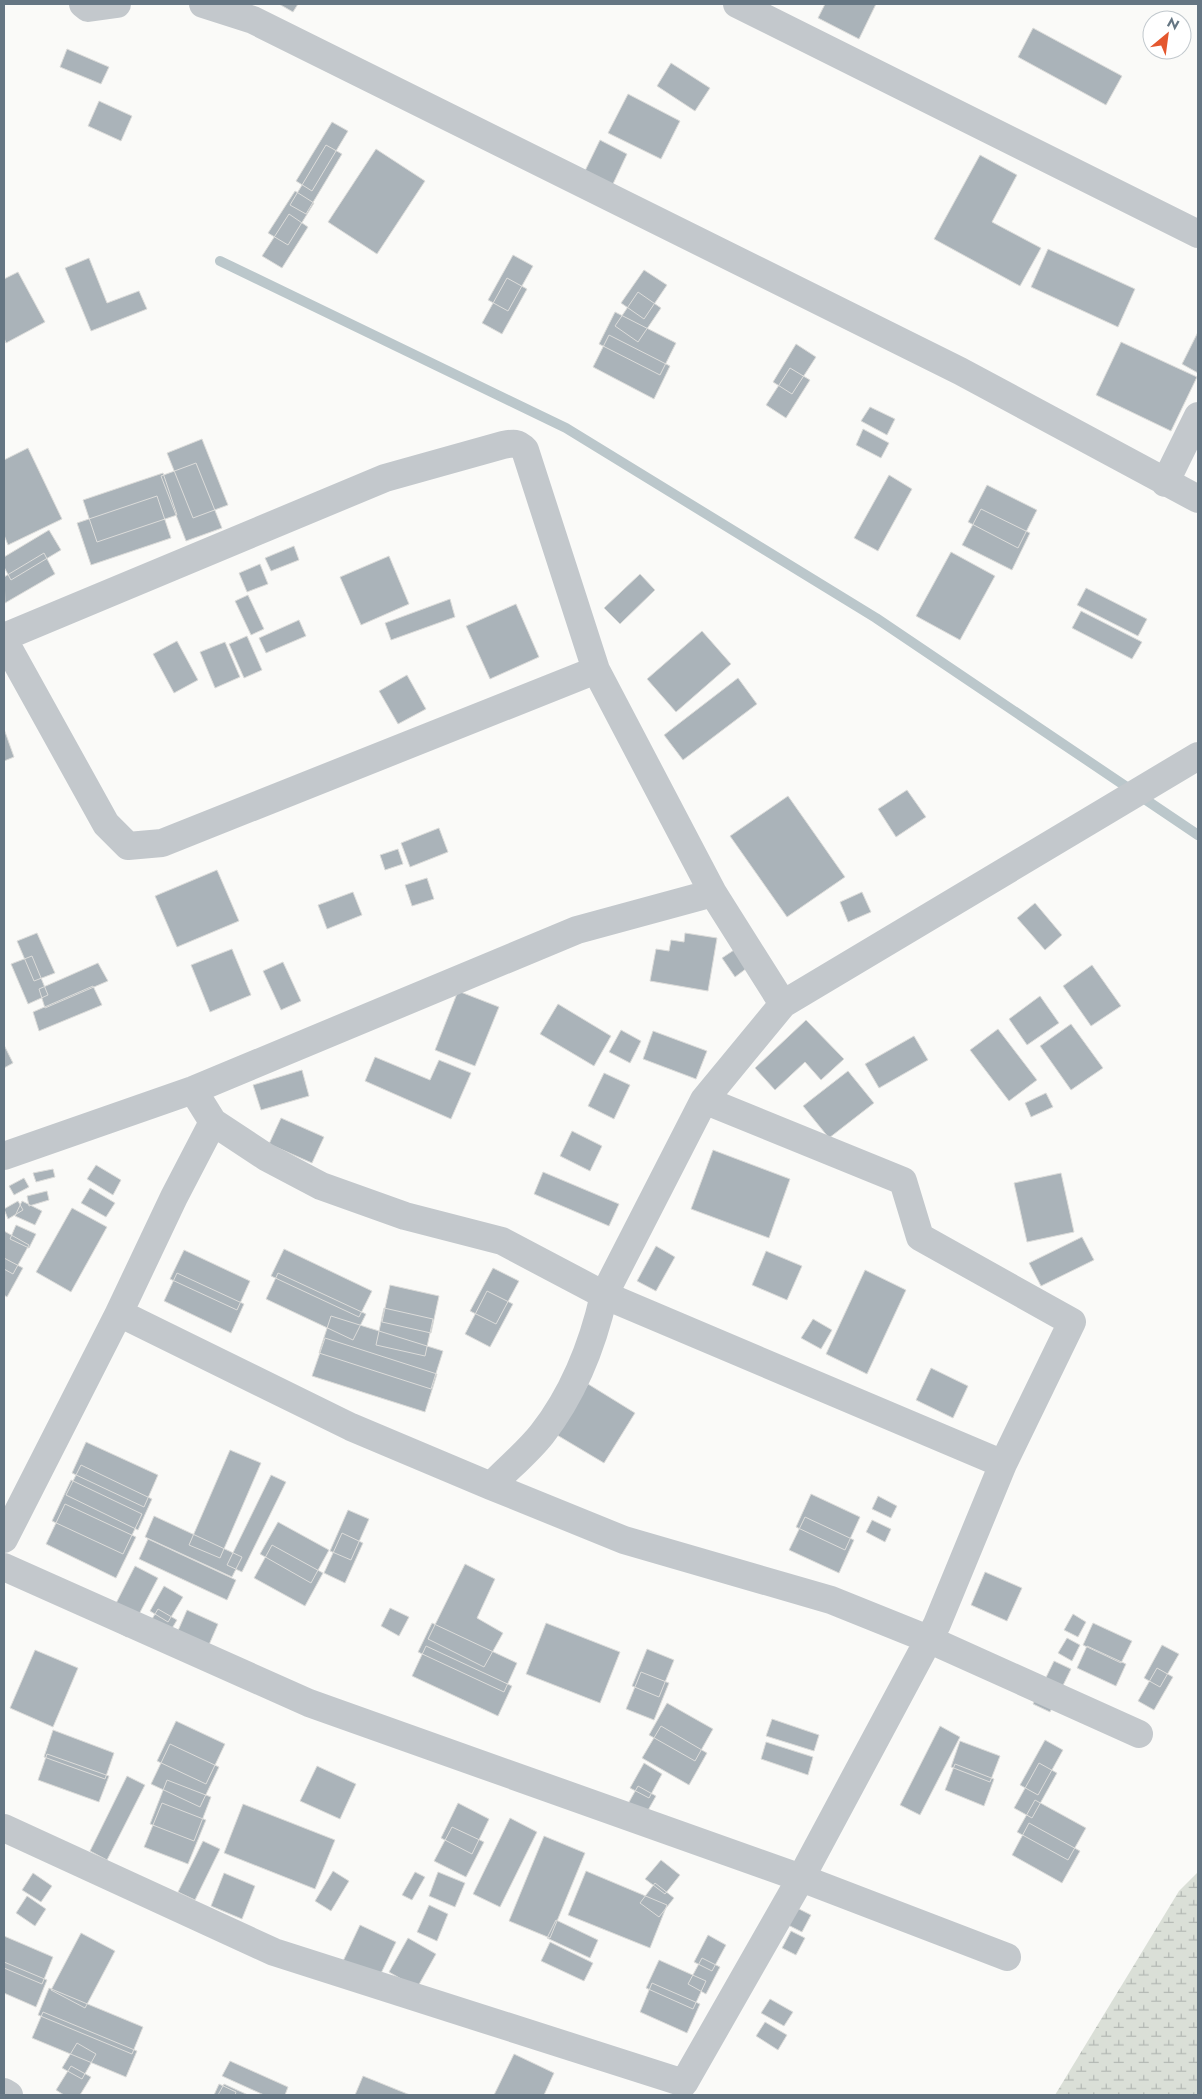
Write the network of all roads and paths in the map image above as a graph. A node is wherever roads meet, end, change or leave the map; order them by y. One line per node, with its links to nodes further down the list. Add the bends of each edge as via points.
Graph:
1 (117, 4): 4 (street)
2 (203, 4): 7 (street, via 253,20 934,358)
3 (737, 4): 5 (street)
4 (87, 5)
5 (1198, 234)
6 (1198, 416): 7 (street)
7 (1165, 483): 8 (street)
8 (1198, 499)
9 (4, 638): 10 (street, via 106,824 128,846 162,843); 10 (street, via 385,478 513,443 526,450)
10 (596, 670): 12 (street)
11 (1198, 756): 13 (street)
12 (713, 893): 13 (street); 14 (street, via 577,930)
13 (783, 1004): 15 (street)
14 (193, 1090): 16 (street); 17 (street)
15 (704, 1100): 18 (street); 20 (street, via 903,1181 920,1237 1072,1322)
16 (213, 1122): 18 (street, via 266,1158 321,1186 405,1216 502,1241); 19 (street)
17 (4, 1156)
18 (604, 1295): 20 (street); 21 (street, via 596,1327 566,1398 541,1435)
19 (119, 1313): 21 (street, via 351,1427); 22 (street)
20 (1003, 1464): 24 (street)
21 (491, 1486): 24 (street, via 624,1540 831,1600)
22 (4, 1539)
23 (4, 1567): 27 (street, via 309,1703)
24 (928, 1639): 25 (street); 27 (street)
25 (1139, 1734)
26 (4, 1828): 29 (street, via 274,1952)
27 (801, 1878): 28 (street); 29 (street)
28 (1007, 1957)
29 (681, 2089)
30 (4, 2092): 31 (street)
31 (10, 2095)

